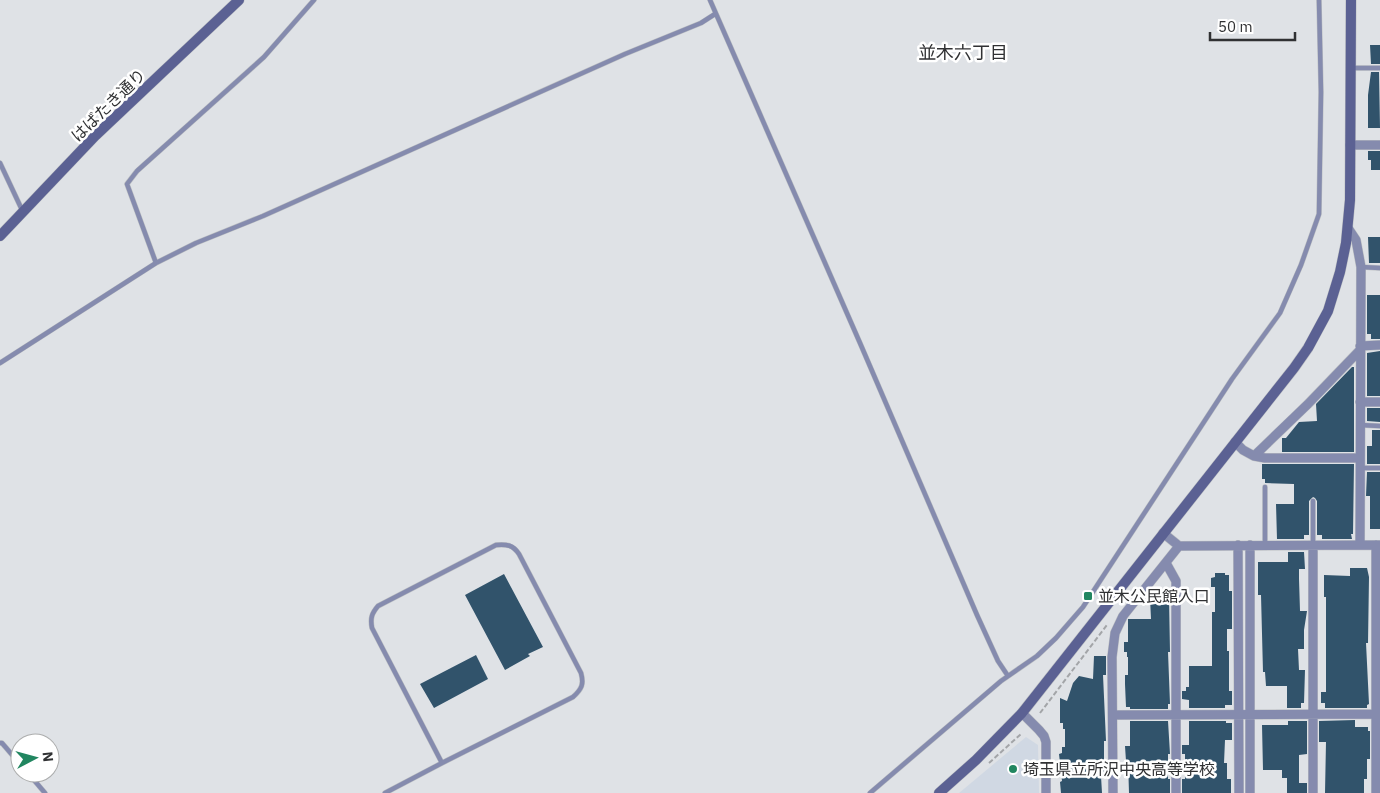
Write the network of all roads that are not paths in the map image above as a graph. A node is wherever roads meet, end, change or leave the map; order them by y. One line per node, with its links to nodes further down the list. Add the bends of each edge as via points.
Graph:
1 (240, 0): 12 (street, はばたき通り, via 95,136)
2 (314, 0): 15 (lane, via 264,56 137,171 127,184)
3 (710, 0): 6 (lane)
4 (1319, 0): 41 (lane, via 1319,214 1280,313 1232,379 1083,607 1038,656)
5 (1350, 0): 7 (street)
6 (715, 14): 15 (lane, via 701,23 212,235); 41 (lane, via 977,615)
7 (1350, 68): 8 (lane); 10 (street)
8 (1380, 68)
9 (1380, 145): 10 (street)
10 (1350, 146): 13 (street)
11 (0, 163): 12 (lane)
12 (23, 212): 14 (street, はばたき通り)
13 (1348, 228): 16 (street, via 1356,240); 25 (street, via 1334,294 1318,330 1294,368)
14 (0, 236)
15 (156, 263): 20 (lane)
16 (1361, 267): 17 (lane); 19 (street)
17 (1380, 268)
18 (1380, 345): 19 (street)
19 (1360, 348): 21 (street); 26 (street)
20 (0, 363)
21 (1360, 402): 22 (street); 23 (street)
22 (1380, 402)
23 (1360, 426): 24 (lane); 27 (street)
24 (1380, 426)
25 (1235, 442): 26 (street); 32 (street)
26 (1254, 456): 27 (street)
27 (1360, 458): 28 (street)
28 (1360, 468): 29 (lane); 37 (street)
29 (1380, 468)
30 (1265, 487): 35 (lane)
31 (1313, 501): 36 (lane)
32 (1163, 533): 38 (street); 42 (street)
33 (1238, 545): 34 (street); 38 (street); 46 (street)
34 (1250, 545): 35 (street); 47 (street)
35 (1265, 545): 36 (street)
36 (1313, 545): 37 (street); 43 (street)
37 (1360, 545): 39 (street)
38 (1179, 546): 40 (street)
39 (1378, 546): 48 (street)
40 (1166, 562): 44 (street, via 1123,616 1115,633); 45 (street, via 1176,581)
41 (1008, 676): 55 (lane)
42 (1022, 713): 56 (street); 57 (street, via 1046,742)
43 (1313, 713): 47 (street); 48 (street); 62 (street)
44 (1113, 714): 45 (street); 58 (street)
45 (1176, 714): 46 (street); 59 (street)
46 (1239, 714): 47 (street); 60 (street)
47 (1250, 714): 61 (street)
48 (1378, 714): 63 (street)
49 (0, 743): 50 (lane)
50 (10, 752)
51 (442, 763): 51 (lane, via 372,628 372,612 496,545 506,544 519,554 583,682 574,697); 54 (lane)
52 (36, 783): 53 (lane)
53 (45, 793)
54 (385, 793)
55 (870, 793)
56 (939, 793)
57 (1046, 793)
58 (1113, 793)
59 (1176, 793)
60 (1239, 793)
61 (1250, 793)
62 (1313, 793)
63 (1376, 793)

